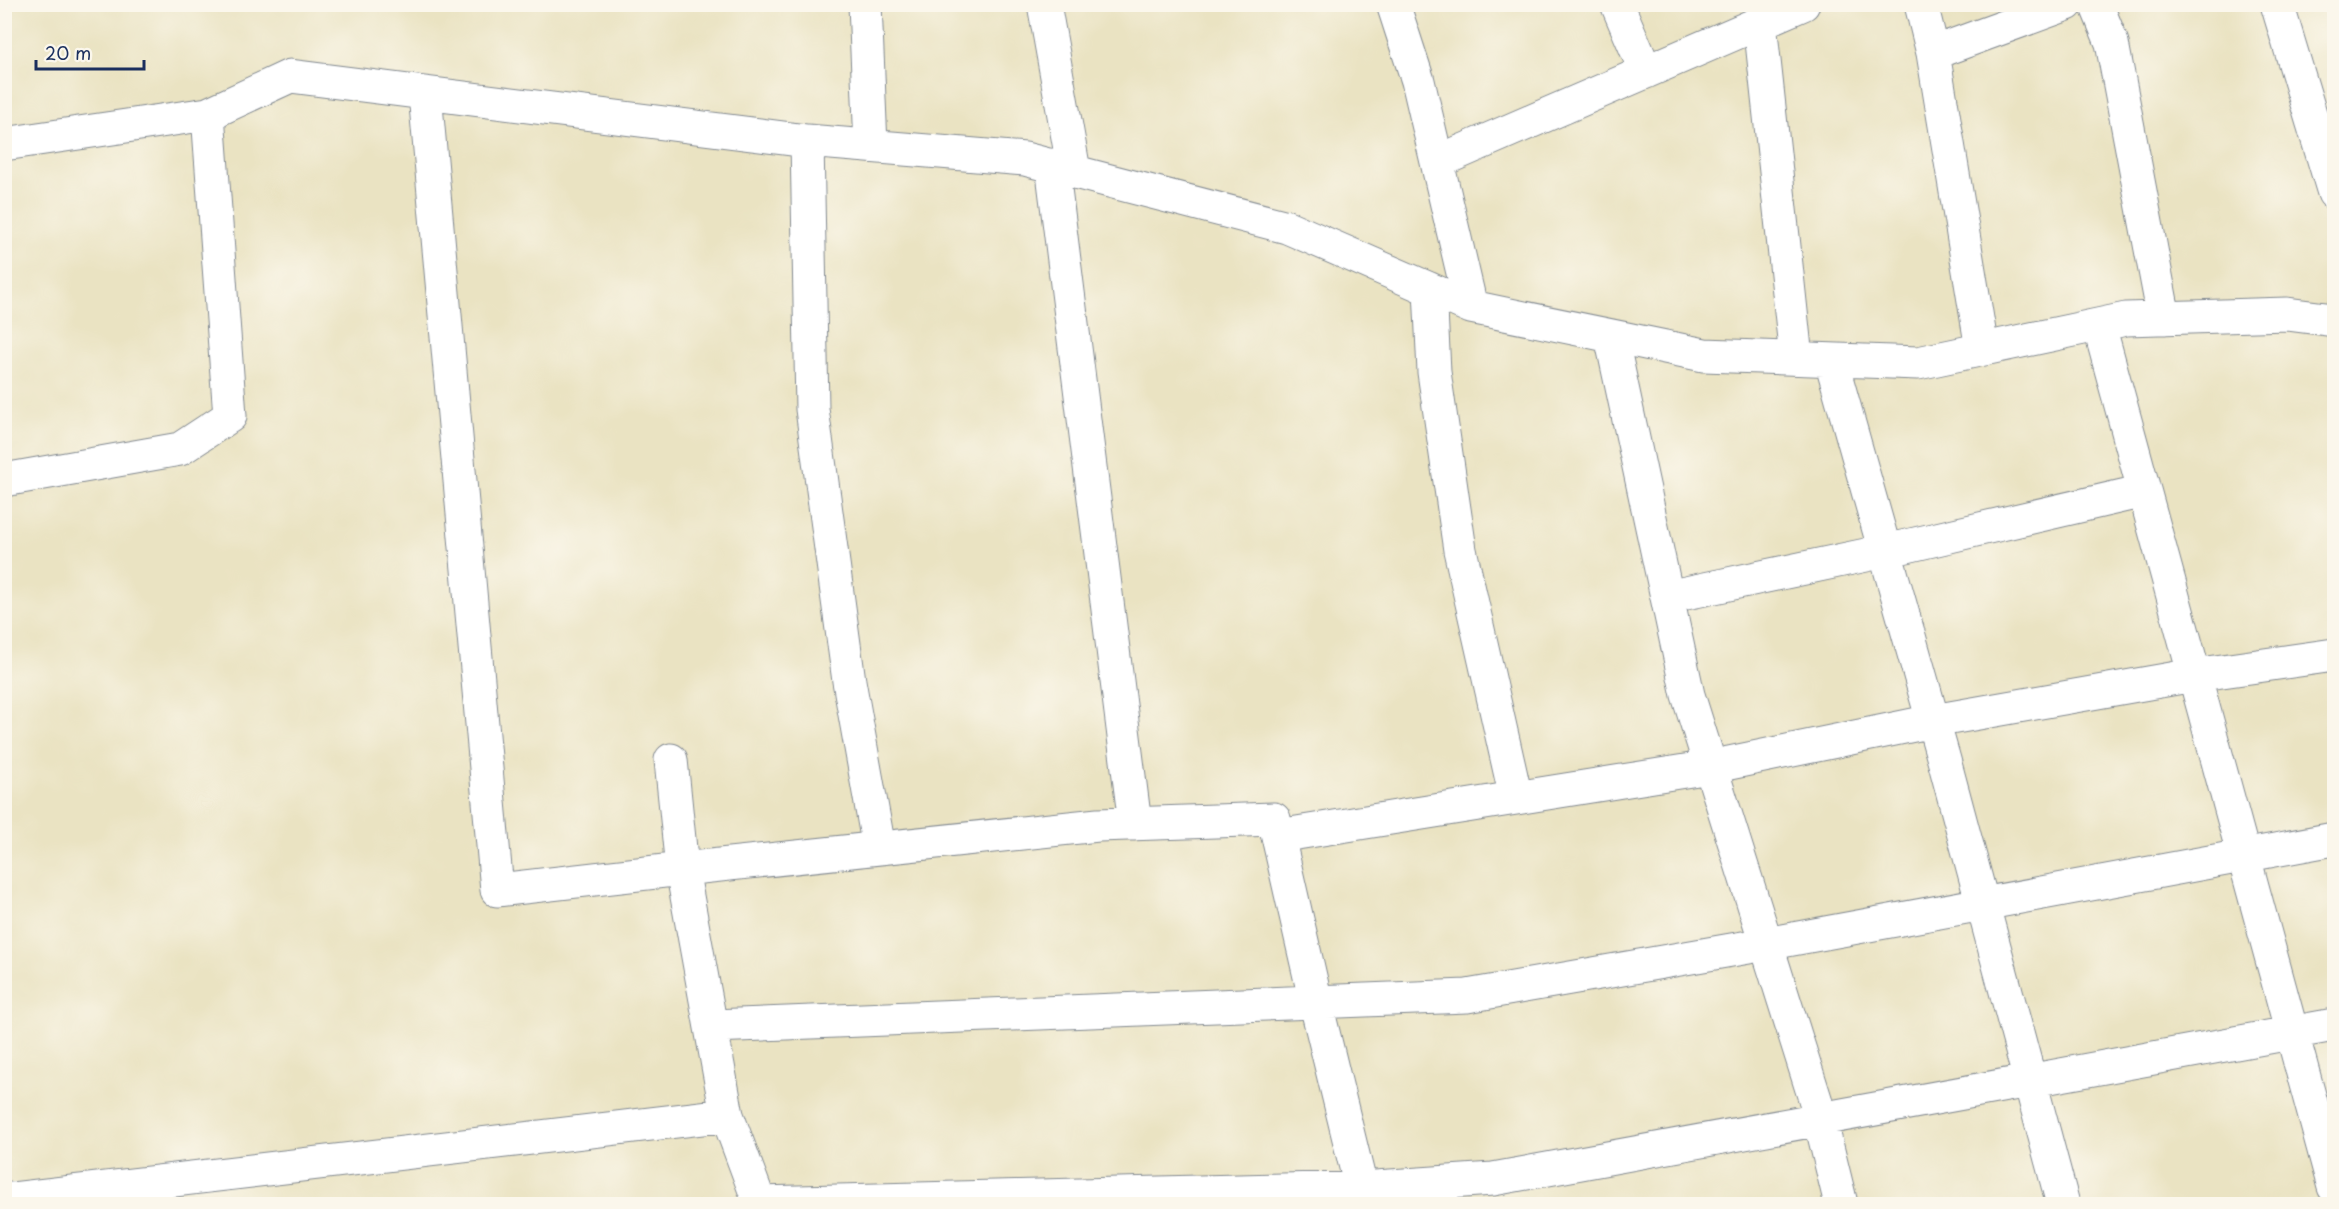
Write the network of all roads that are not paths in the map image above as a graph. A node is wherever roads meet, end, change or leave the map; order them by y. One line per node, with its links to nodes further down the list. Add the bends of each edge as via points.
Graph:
1 (865, 4): 18 (street)
2 (1044, 4): 20 (street)
3 (1393, 4): 19 (street, via 1419,81)
4 (1617, 4): 12 (street)
5 (1803, 4): 10 (street)
6 (1921, 4): 11 (street)
7 (2067, 4): 11 (street)
8 (2096, 4): 24 (street, via 2112,43)
9 (2277, 4): 15 (street)
10 (1760, 23): 12 (street); 29 (street)
11 (1933, 53): 28 (street)
12 (1646, 72): 19 (street)
13 (425, 94): 14 (street, via 290,76); 16 (street); 46 (street, via 497,890)
14 (208, 114): 17 (street); 31 (street, via 230,416 180,449)
15 (2324, 118): 21 (street)
16 (807, 141): 18 (street); 44 (street, via 812,409 849,681)
17 (4, 144)
18 (871, 146): 20 (street, via 1025,159)
19 (1437, 162): 23 (street)
20 (1063, 168): 22 (street, via 1287,227); 41 (street)
21 (2334, 193)
22 (1430, 289): 23 (street); 40 (street, via 1434,372 1460,550)
23 (1471, 307): 27 (street)
24 (2164, 318): 25 (street, via 2287,314); 26 (street)
25 (2334, 320)
26 (2099, 325): 28 (street); 32 (street)
27 (1611, 336): 29 (street, via 1704,355); 34 (street)
28 (1982, 349): 30 (street, via 1918,363)
29 (1796, 358): 30 (street)
30 (1832, 360): 33 (street)
31 (4, 480)
32 (2144, 491): 33 (street); 36 (street)
33 (1885, 551): 34 (street); 37 (street)
34 (1667, 597): 39 (street, via 1688,695)
35 (2334, 655): 36 (street)
36 (2194, 675): 37 (street); 45 (street)
37 (1933, 721): 39 (street); 47 (street)
38 (671, 760): 46 (street)
39 (1710, 767): 40 (street); 48 (street)
40 (1516, 798): 42 (street)
41 (1135, 824): 42 (street, via 1274,819); 44 (street)
42 (1278, 836): 49 (street)
43 (2334, 839): 45 (street)
44 (879, 848): 46 (street)
45 (2244, 855): 47 (street); 52 (street)
46 (682, 868): 51 (street)
47 (1983, 904): 48 (street); 53 (street)
48 (1766, 944): 49 (street, via 1467,996); 55 (street)
49 (1316, 1002): 51 (street); 57 (street)
50 (2334, 1025): 52 (street)
51 (712, 1026): 54 (street)
52 (2292, 1032): 53 (street); 56 (street)
53 (2030, 1080): 55 (street); 61 (street)
54 (727, 1115): 58 (street); 59 (street)
55 (1820, 1119): 57 (street, via 1493,1179); 60 (street)
56 (2334, 1187)
57 (1363, 1196): 59 (street)
58 (4, 1200)
59 (759, 1204)
60 (1840, 1204)
61 (2063, 1204)

